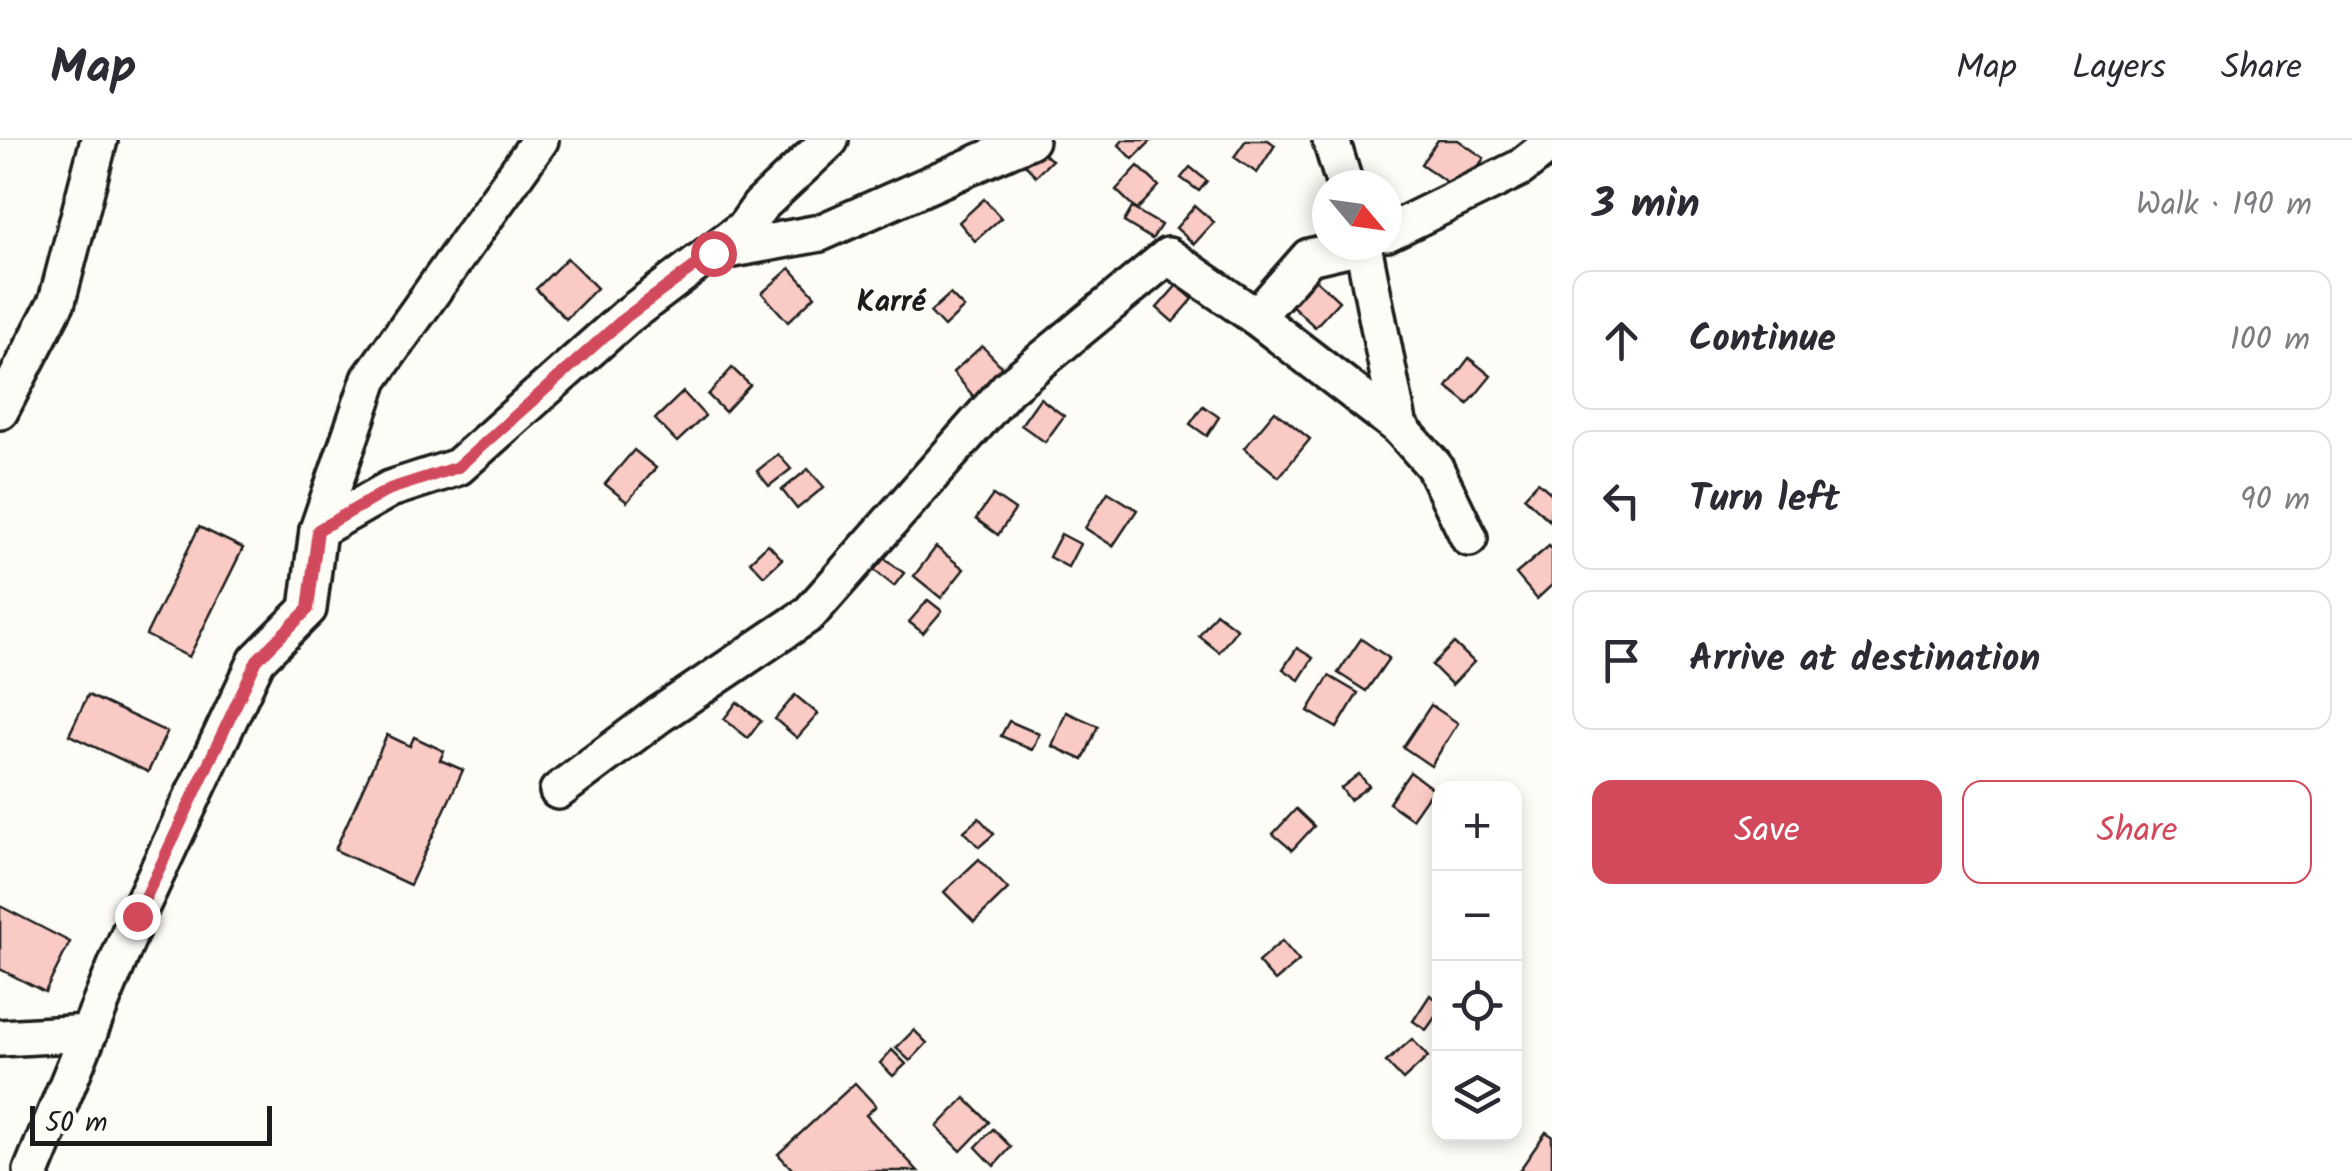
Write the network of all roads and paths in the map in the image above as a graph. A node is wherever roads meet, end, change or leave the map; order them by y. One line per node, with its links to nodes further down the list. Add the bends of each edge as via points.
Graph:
1 (99, 140): 13 (street, via 57,301)
2 (540, 140): 15 (street, via 370,379)
3 (830, 140): 9 (street)
4 (1030, 140): 9 (street, via 820,234)
5 (1331, 140): 7 (street)
6 (1552, 143): 8 (street, via 1520,168)
7 (1340, 170)
8 (1402, 226)
9 (713, 253): 15 (street, via 626,317 458,467 390,489)
10 (1312, 255): 12 (street)
11 (1365, 260): 14 (street)
12 (1256, 317): 14 (street); 17 (street, via 1168,256 1008,388 809,614)
13 (0, 411)
14 (1398, 427): 16 (street, via 1434,466)
15 (318, 530): 18 (street, via 308,609 257,660)
16 (1468, 538)
17 (558, 791)
18 (89, 1033): 19 (street); 20 (street)
19 (0, 1038)
20 (32, 1171)

